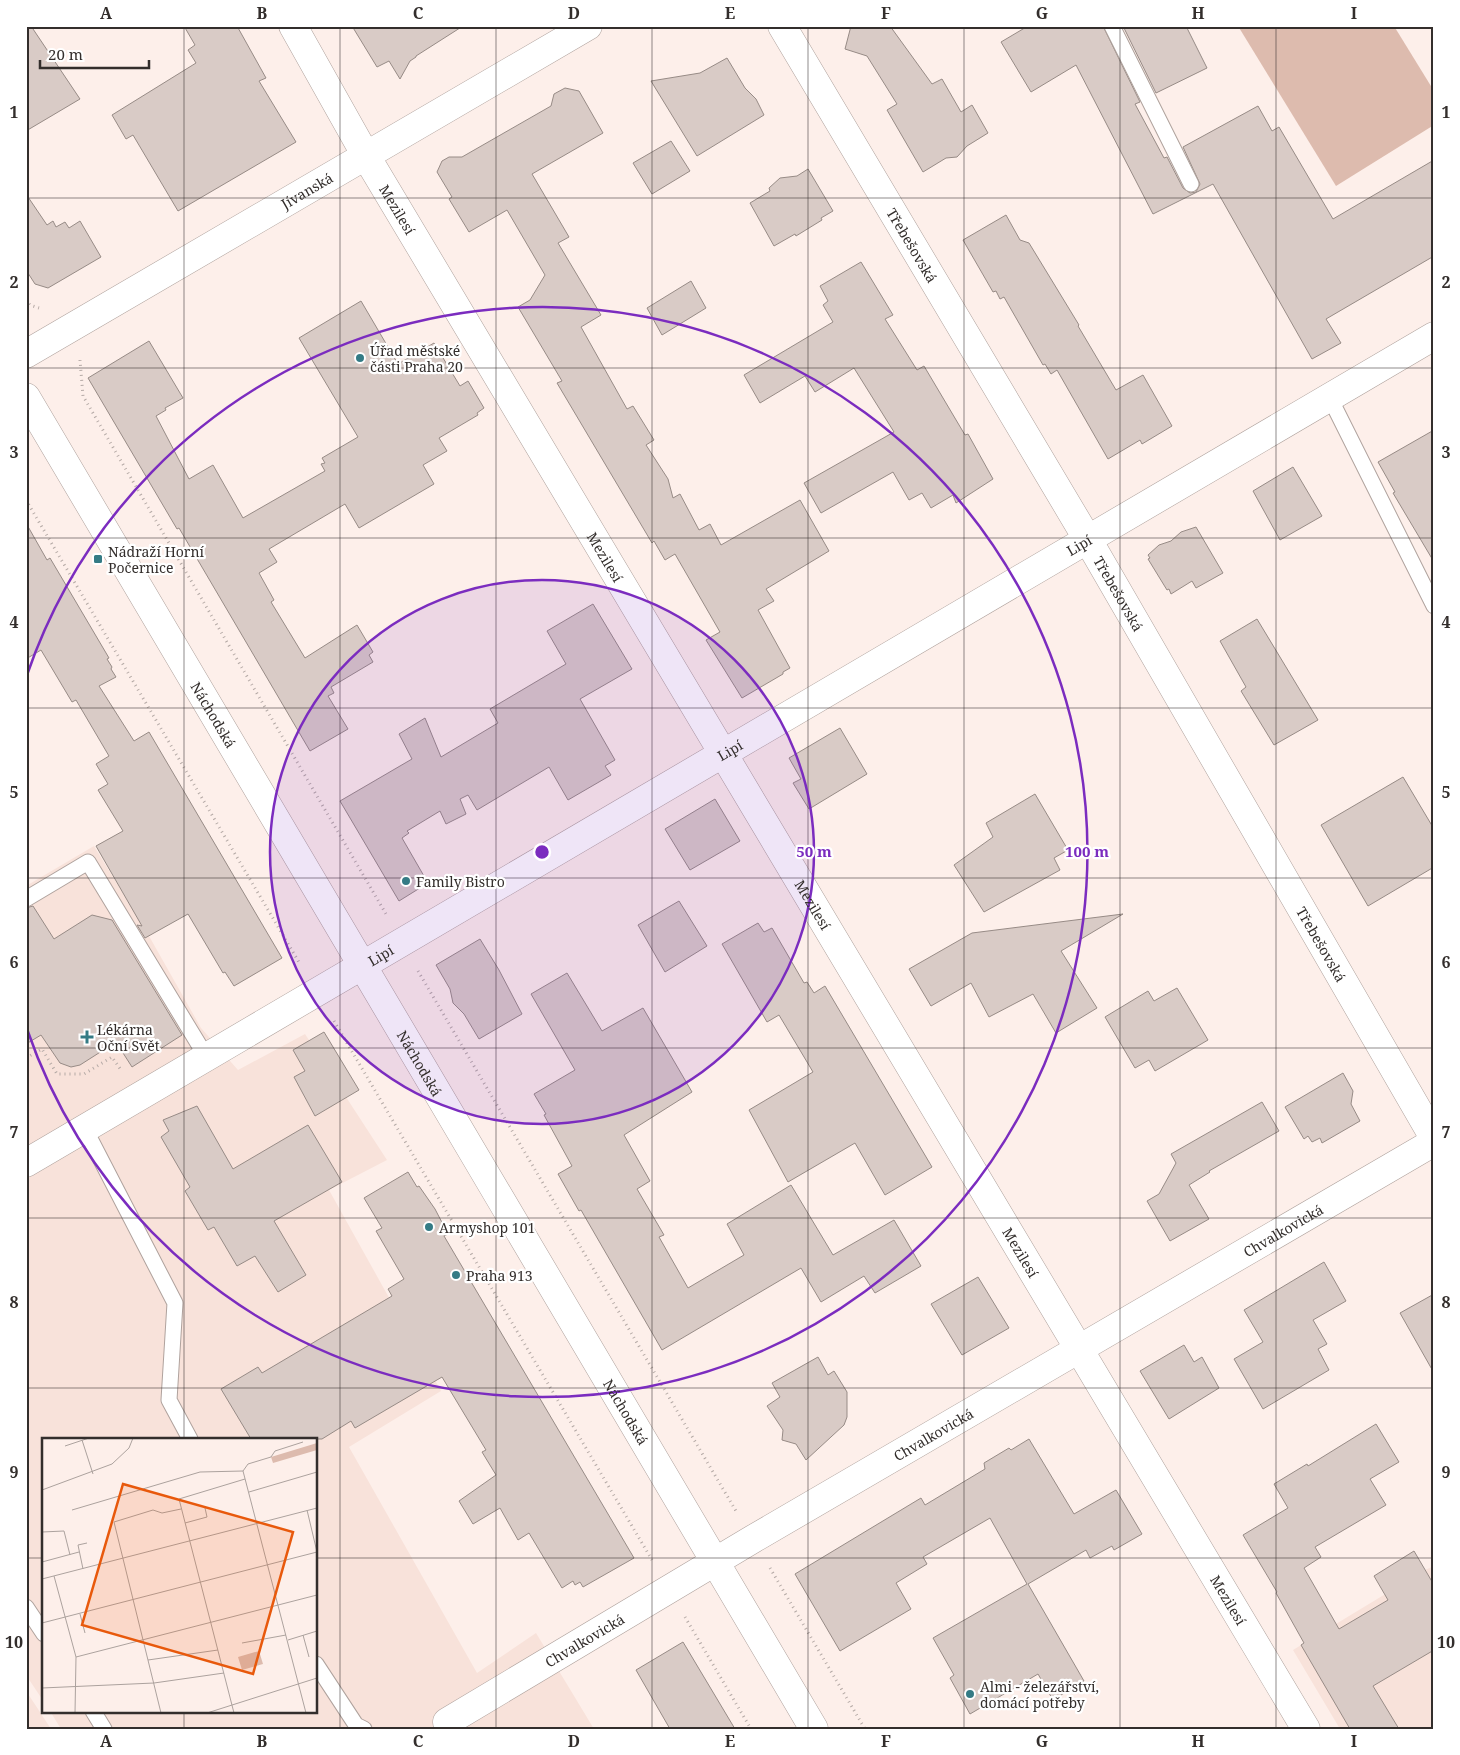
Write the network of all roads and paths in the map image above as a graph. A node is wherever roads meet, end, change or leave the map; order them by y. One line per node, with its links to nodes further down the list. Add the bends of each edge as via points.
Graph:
1 (293, 26): 5 (street, Mezilesí)
2 (588, 26): 5 (street, Jívanská)
3 (782, 26): 13 (street, Třebešovská)
4 (1112, 26): 6 (lane)
5 (366, 156): 8 (street, Jívanská); 15 (street, Mezilesí)
6 (1190, 184)
7 (1434, 336): 11 (street, Lipí)
8 (26, 354)
9 (80, 359): 17 (path, via 83,396)
10 (26, 397): 18 (street, Náchodská)
11 (1330, 398): 13 (street, Lipí); 14 (lane)
12 (26, 500): 19 (path)
13 (1088, 540): 15 (street, Lipí); 26 (street, Třebešovská)
14 (1434, 606)
15 (724, 754): 18 (street, Lipí); 29 (street, Mezilesí)
16 (26, 899): 23 (lane, via 88,862)
17 (391, 921)
18 (363, 966): 23 (street, Lipí); 32 (street, Náchodská)
19 (302, 967)
20 (417, 969): 31 (path)
21 (331, 1017): 33 (path)
22 (26, 1058): 24 (path, via 42,1049 57,1074 84,1074 112,1056)
23 (207, 1058): 24 (street, Lipí)
24 (137, 1098): 25 (street, Lipí)
25 (85, 1129): 28 (street, Lipí); 30 (lane, via 175,1303 169,1400)
26 (1434, 1138)
27 (1434, 1142): 29 (street, Chvalkovická)
28 (26, 1163)
29 (1078, 1349): 31 (street, Chvalkovická); 44 (street, Mezilesí)
30 (189, 1438)
31 (752, 1539): 32 (street, Chvalkovická); 43 (path)
32 (715, 1562): 33 (street, Chvalkovická); 42 (street, Náchodská)
33 (669, 1589): 38 (street, Chvalkovická); 41 (path)
34 (26, 1607): 35 (lane)
35 (42, 1631)
36 (318, 1667): 40 (lane, via 356,1724)
37 (94, 1712): 39 (lane)
38 (441, 1725)
39 (104, 1729)
40 (364, 1729)
41 (751, 1729)
42 (814, 1729)
43 (865, 1729)
44 (1306, 1729)

